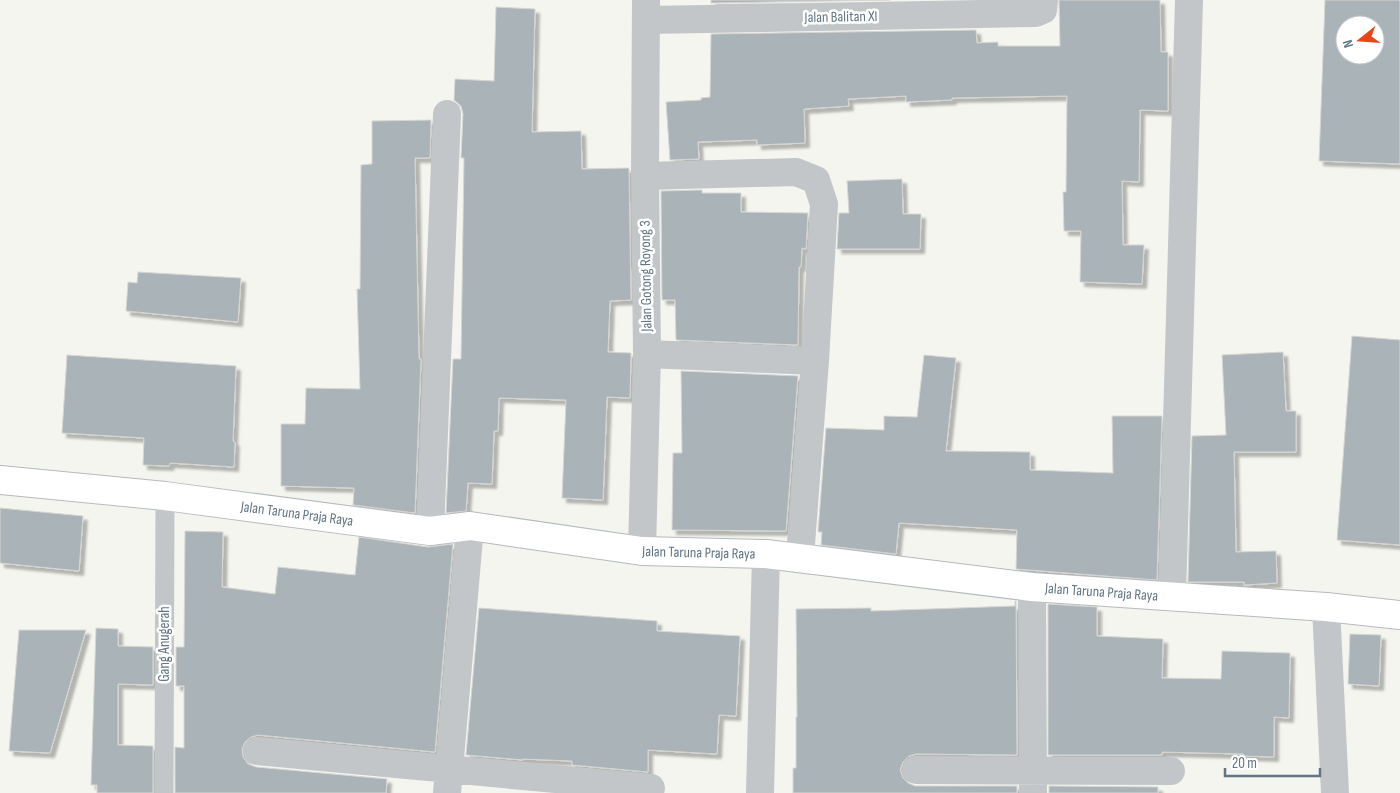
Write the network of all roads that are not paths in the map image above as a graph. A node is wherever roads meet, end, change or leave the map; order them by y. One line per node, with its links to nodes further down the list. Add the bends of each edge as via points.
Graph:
1 (1189, 0): 18 (street)
2 (1040, 7): 3 (street, Jalan Balitan XI)
3 (895, 8): 4 (street, Jalan Balitan XI)
4 (745, 9): 5 (street, Jalan Balitan XI)
5 (646, 10): 7 (street, Jalan Gotong Royong 3)
6 (447, 114): 13 (street)
7 (645, 176): 8 (street, Jalan Gotong Royong 3); 9 (street, via 796,172 816,180 824,204)
8 (647, 354): 9 (street); 14 (street, Jalan Gotong Royong 3)
9 (815, 361): 16 (street)
10 (0, 480): 11 (main road, Jalan Taruna Praja Raya)
11 (165, 496): 13 (main road, Jalan Taruna Praja Raya); 27 (lane, Gang Anugerah)
12 (470, 526): 13 (main road, Jalan Taruna Praja Raya); 14 (main road, Jalan Taruna Praja Raya); 24 (street)
13 (430, 530)
14 (642, 551): 15 (main road, Jalan Taruna Praja Raya)
15 (766, 554): 16 (main road, Jalan Taruna Praja Raya); 28 (street)
16 (800, 557): 17 (main road, Jalan Taruna Praja Raya)
17 (1032, 587): 18 (main road, Jalan Taruna Praja Raya); 25 (street)
18 (1172, 597): 19 (main road, Jalan Taruna Praja Raya)
19 (1326, 608): 20 (main road, Jalan Taruna Praja Raya); 29 (street)
20 (1400, 616)
21 (257, 751): 24 (street)
22 (916, 770): 25 (street)
23 (1171, 771): 25 (street)
24 (448, 781): 26 (street)
25 (1032, 782)
26 (651, 788)
27 (164, 793)
28 (760, 793)
29 (1335, 793)

